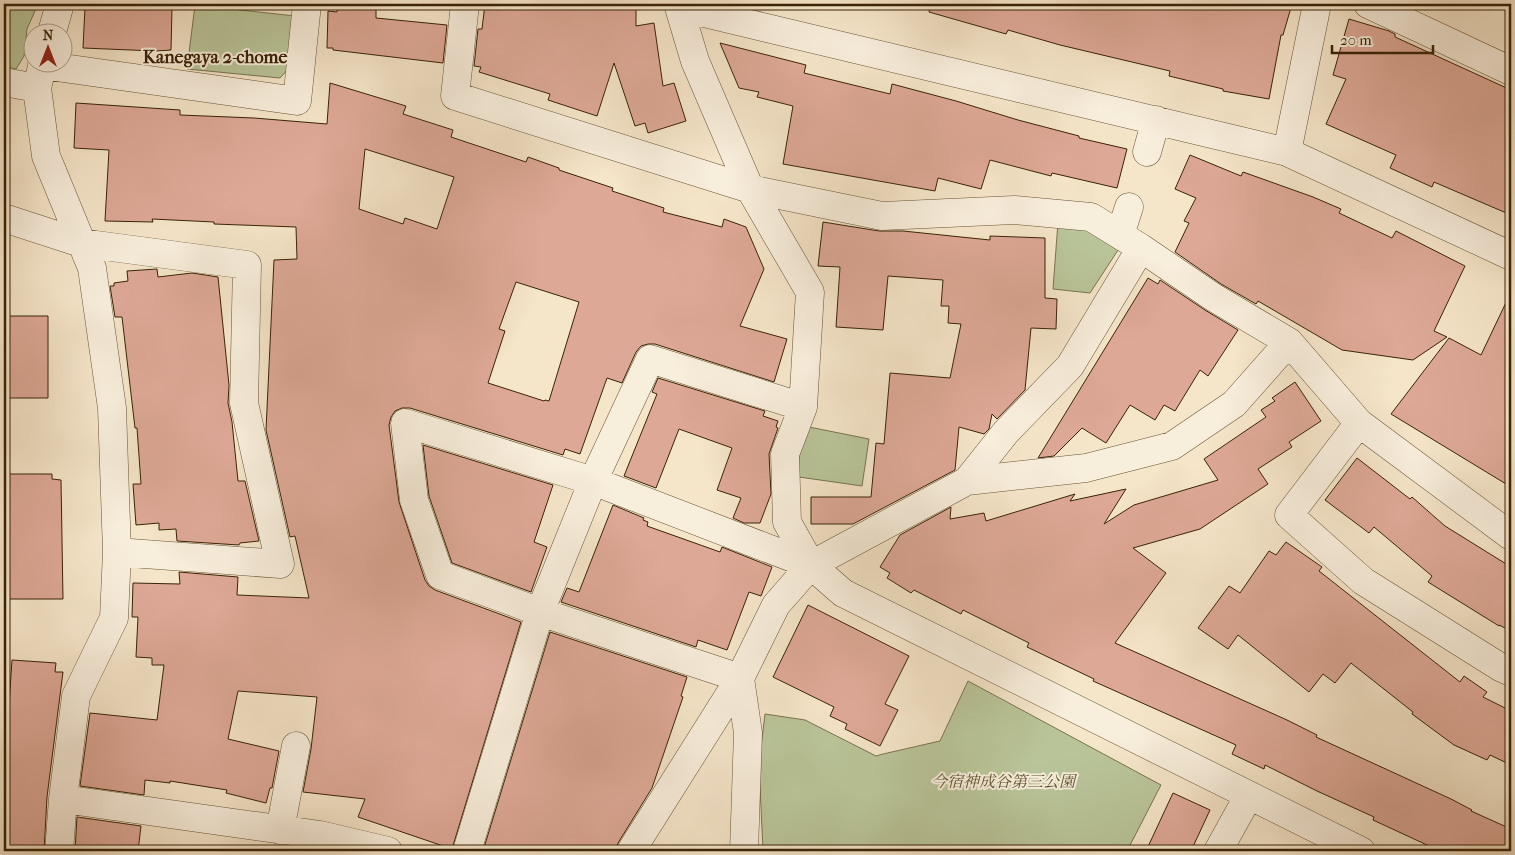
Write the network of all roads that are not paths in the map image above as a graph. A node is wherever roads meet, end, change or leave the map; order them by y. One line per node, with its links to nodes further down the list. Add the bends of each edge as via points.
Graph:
1 (60, 4): 7 (street)
2 (307, 4): 9 (street, via 297,101)
3 (465, 4): 14 (street, via 455,96)
4 (1317, 4): 13 (street)
5 (1368, 4): 8 (street)
6 (678, 5): 11 (street); 14 (street, via 695,61)
7 (55, 22)
8 (1511, 71)
9 (41, 72): 10 (street); 18 (street, via 46,156)
10 (4, 82)
11 (1156, 120): 12 (street); 13 (street)
12 (1147, 152)
13 (1287, 152): 19 (street)
14 (750, 189): 17 (street, via 882,216 1014,210 1091,217); 21 (street, via 810,292)
15 (1129, 206): 17 (street)
16 (4, 218): 18 (street)
17 (1131, 242): 20 (street, via 1213,297); 24 (street, via 1070,366 1006,432)
18 (81, 243): 26 (street, via 92,268 112,408); 26 (street, via 247,265 244,403 280,564)
19 (1511, 256)
20 (1289, 342): 22 (street); 24 (street, via 1234,404 1172,446 1086,468)
21 (803, 407): 23 (street, via 650,359); 27 (street, via 785,454 788,522)
22 (1359, 423): 25 (street); 29 (street, via 1289,515 1364,581)
23 (594, 481): 27 (street); 28 (street); 28 (street, via 404,423 414,500 440,575)
24 (967, 481): 27 (street)
25 (1511, 536)
26 (118, 552): 33 (street, via 114,618 76,696)
27 (810, 565): 30 (street, via 776,605); 32 (street, via 843,593)
28 (540, 612): 30 (street); 38 (street)
29 (1511, 672)
30 (740, 678): 39 (street); 40 (street, via 748,733)
31 (296, 746): 34 (street)
32 (1249, 795): 41 (street); 42 (street)
33 (63, 799): 34 (street); 36 (street)
34 (280, 830): 35 (street)
35 (318, 843): 37 (street)
36 (59, 851)
37 (388, 851)
38 (467, 851)
39 (631, 851)
40 (744, 851)
41 (1218, 851)
42 (1361, 851)

